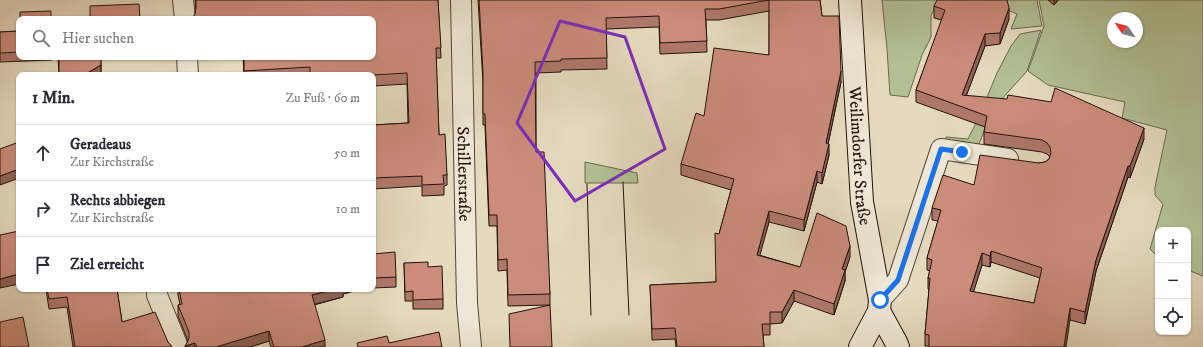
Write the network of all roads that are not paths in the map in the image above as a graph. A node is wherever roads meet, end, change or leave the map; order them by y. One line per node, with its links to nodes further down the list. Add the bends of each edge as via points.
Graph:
1 (183, 0): 4 (street)
2 (461, 0): 11 (street, Schillerstraße, via 467,303)
3 (850, 0): 9 (main road, Weilimdorfer Straße, via 862,202)
4 (185, 16)
5 (187, 60): 6 (street)
6 (188, 72)
7 (1024, 161): 9 (street, via 941,149 898,280)
8 (156, 292): 10 (street)
9 (879, 306): 12 (main road); 13 (main road, Weilimdorfer Straße)
10 (178, 347)
11 (471, 347)
12 (860, 347)
13 (898, 347)

